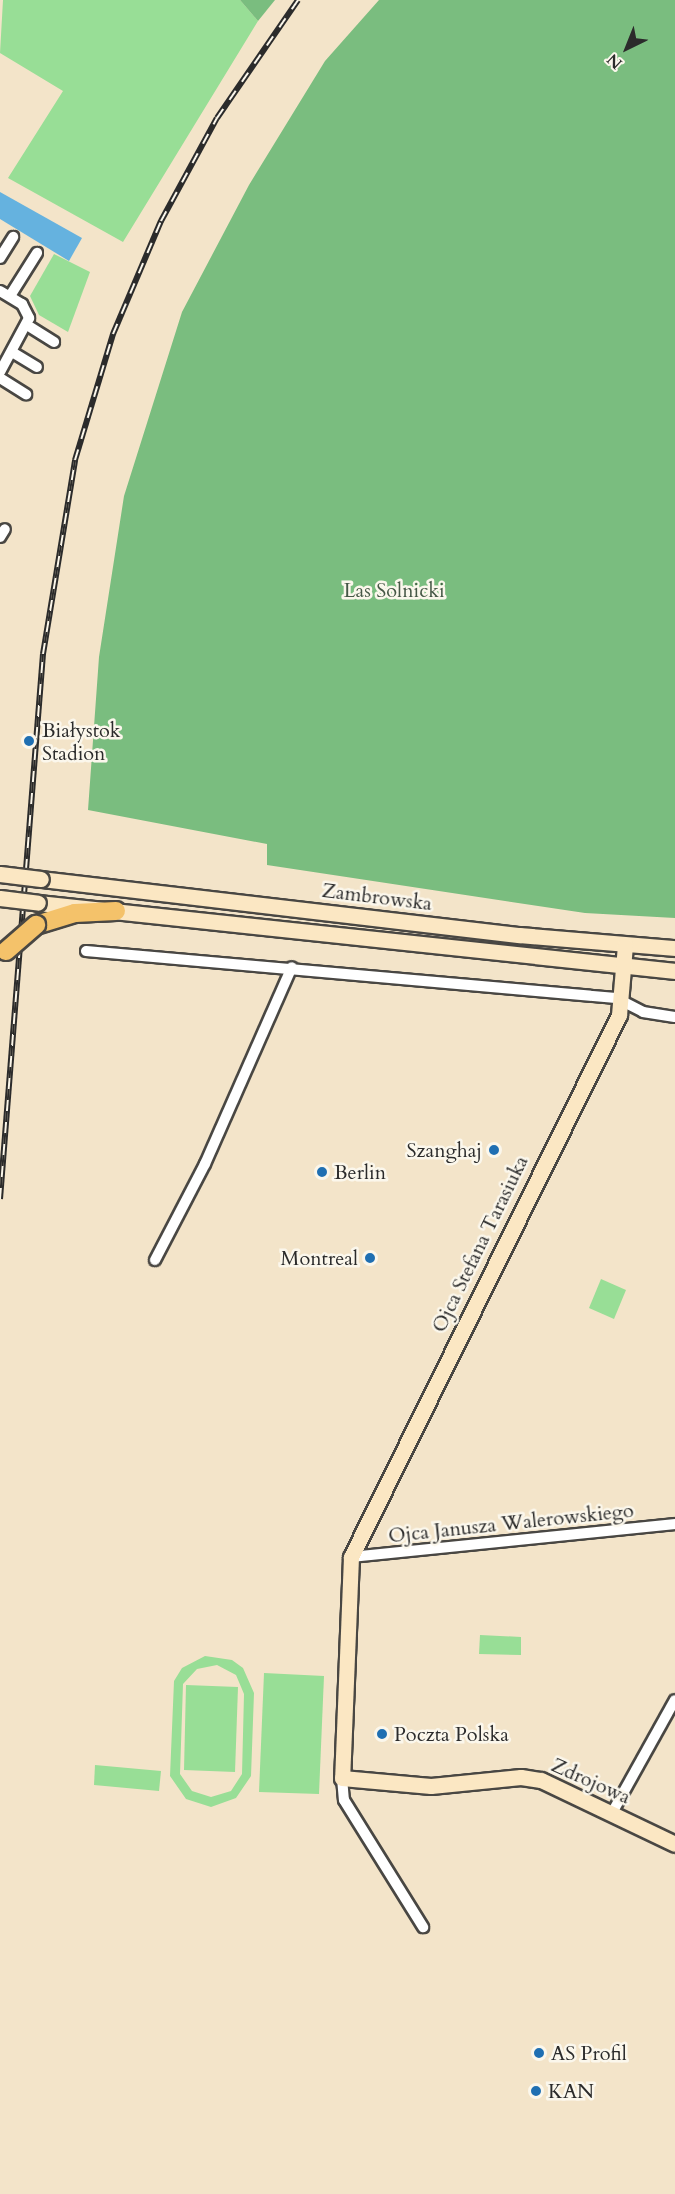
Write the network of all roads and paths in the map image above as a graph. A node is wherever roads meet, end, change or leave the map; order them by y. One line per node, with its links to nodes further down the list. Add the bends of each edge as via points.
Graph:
1 (13, 237): 3 (street)
2 (37, 253): 4 (street)
3 (0, 258)
4 (5, 294): 5 (street, via 27,310)
5 (27, 325): 6 (street); 7 (street)
6 (54, 342)
7 (12, 352): 8 (street); 9 (street)
8 (37, 367)
9 (0, 372)
10 (0, 378): 11 (street)
11 (26, 394)
12 (0, 874): 15 (main road, Zambrowska, bridge)
13 (0, 898): 14 (main road, bridge)
14 (116, 911): 18 (main road, bridge, via 69,914 36,924); 20 (main road)
15 (625, 945): 16 (main road, Zambrowska); 20 (main road, Ojca Stefana Tarasiuka)
16 (675, 948)
17 (86, 951): 19 (street)
18 (3, 956)
19 (292, 967): 22 (street); 24 (street, via 206,1164)
20 (626, 969): 21 (main road); 22 (main road, Ojca Stefana Tarasiuka)
21 (675, 971)
22 (623, 1002): 23 (street, via 650,1014); 26 (main road, Ojca Stefana Tarasiuka)
23 (675, 1017)
24 (155, 1260)
25 (675, 1524): 26 (street, Ojca Janusza Walerowskiego)
26 (351, 1557): 28 (main road)
27 (675, 1700): 29 (street)
28 (342, 1778): 29 (main road, Zdrojowa, via 431,1786 520,1777 541,1780); 31 (street, via 344,1800)
29 (612, 1813): 30 (main road, Zdrojowa)
30 (675, 1844)
31 (423, 1928)

